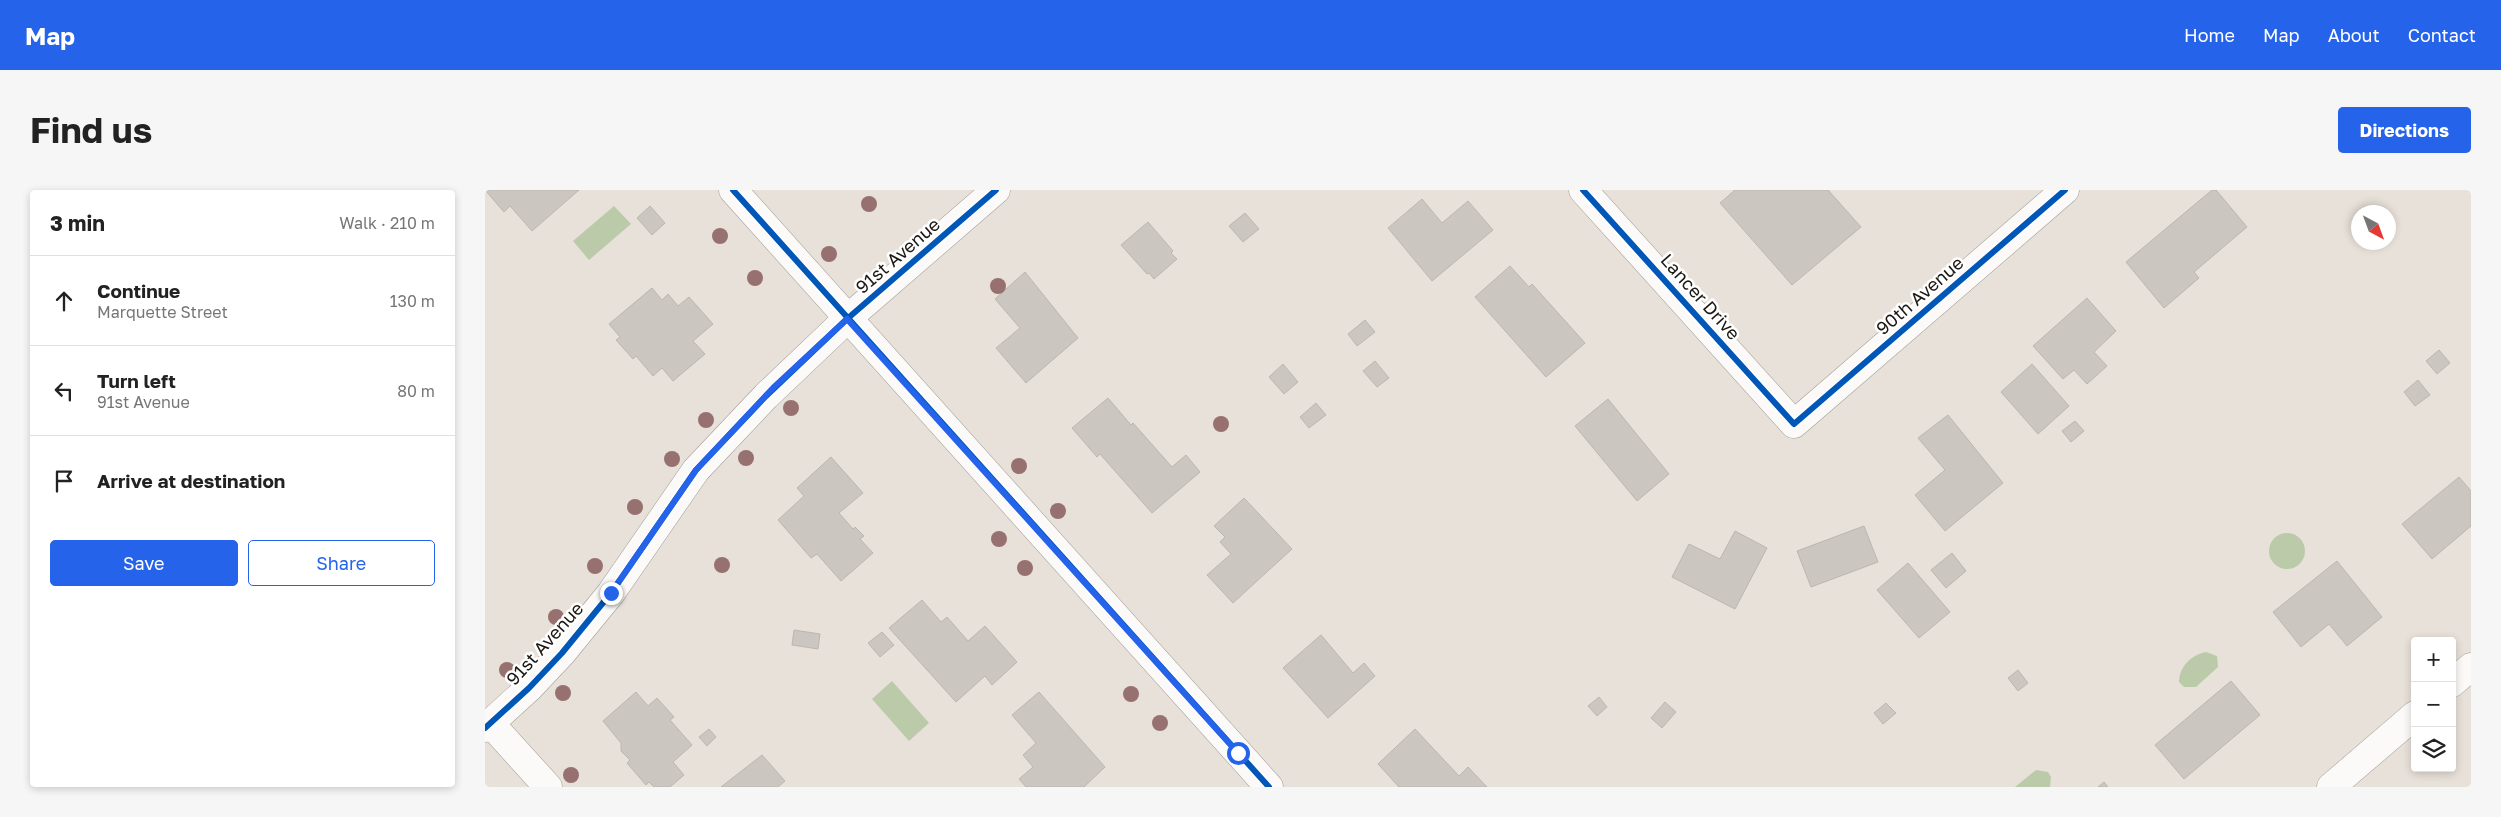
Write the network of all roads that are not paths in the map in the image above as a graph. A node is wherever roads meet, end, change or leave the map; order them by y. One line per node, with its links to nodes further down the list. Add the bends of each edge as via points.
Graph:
1 (733, 190): 5 (street)
2 (996, 190): 5 (street, 91st Avenue)
3 (1583, 190): 6 (street, Lancer Drive)
4 (2065, 190): 6 (street, 90th Avenue)
5 (847, 319): 10 (street, 91st Avenue, via 773,388 696,470 593,616 529,688); 12 (street)
6 (1794, 424)
7 (2471, 667): 8 (street)
8 (2453, 682)
9 (2411, 718): 13 (street)
10 (488, 725): 11 (street)
11 (548, 787)
12 (1269, 787)
13 (2331, 787)

